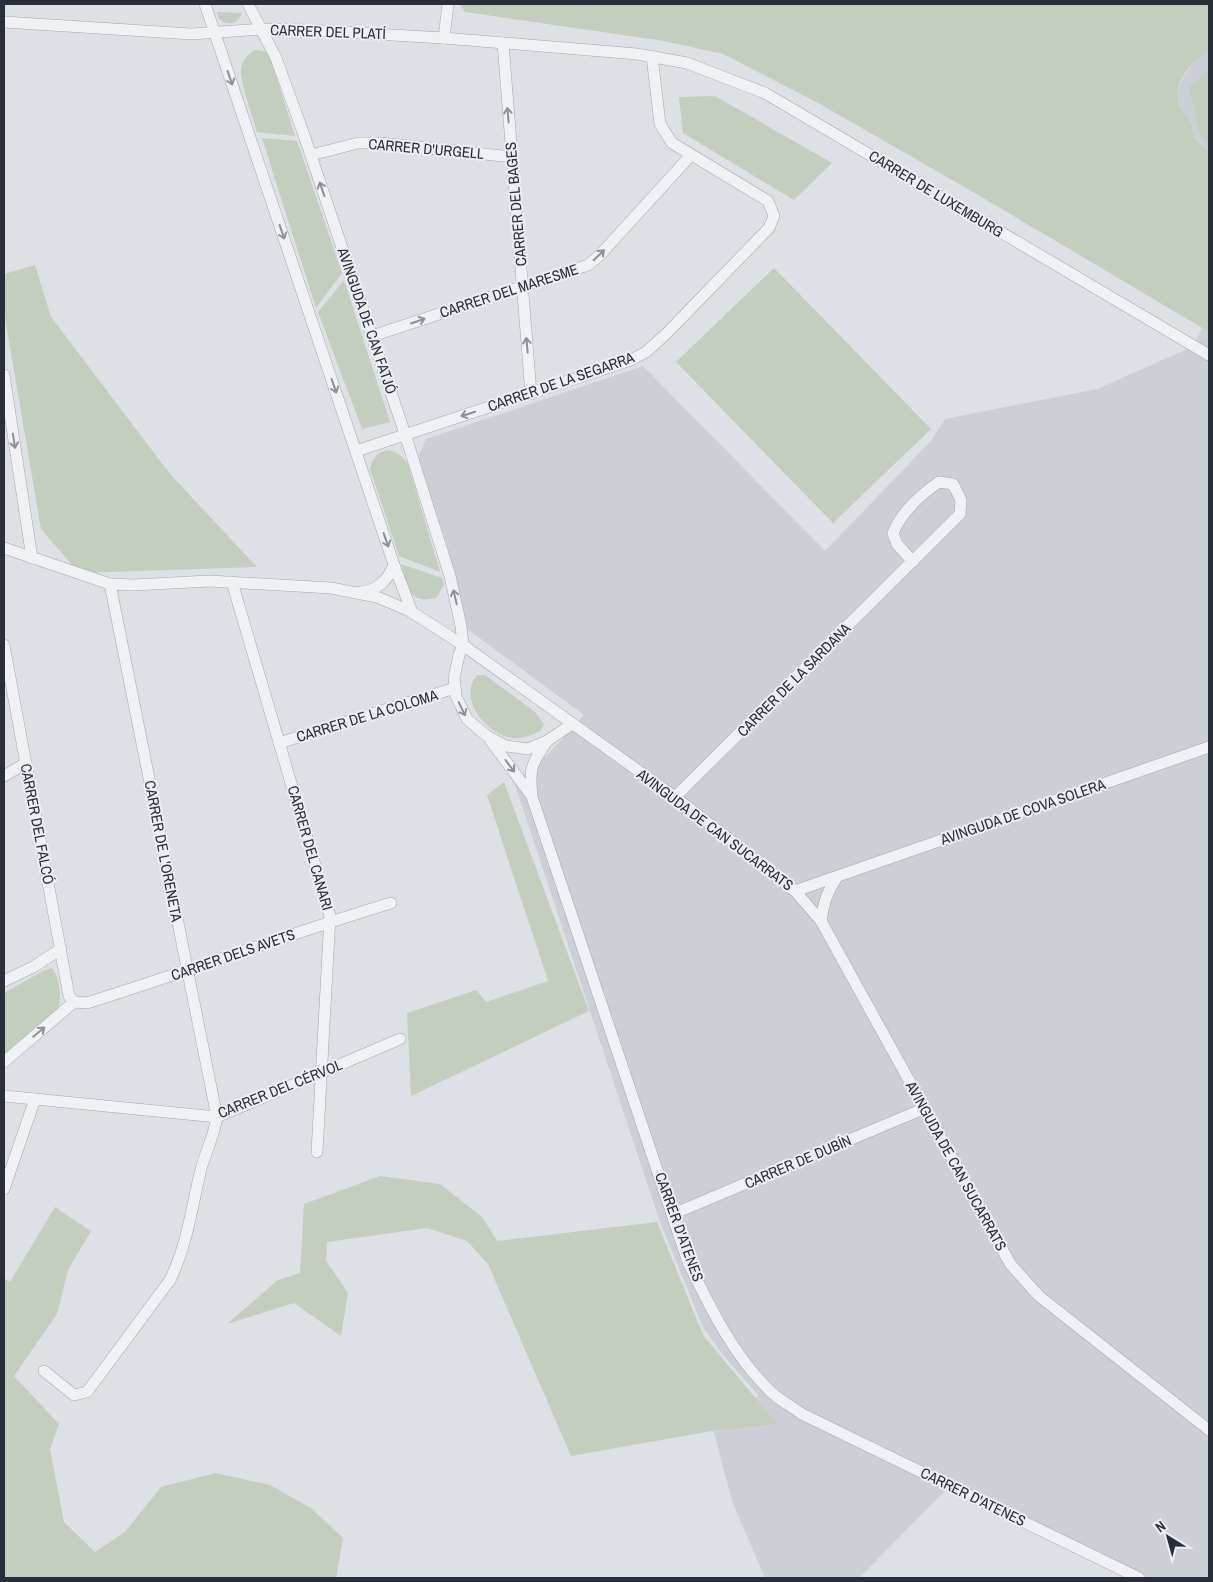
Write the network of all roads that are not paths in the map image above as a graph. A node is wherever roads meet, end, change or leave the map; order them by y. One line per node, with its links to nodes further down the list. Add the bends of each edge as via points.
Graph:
1 (205, 4): 6 (street)
2 (248, 4): 5 (street, AVINGUDA DE CAN FATJÓ)
3 (448, 4): 7 (street)
4 (4, 22): 6 (street, CARRER DEL PLATÍ, via 191,34)
5 (262, 29): 6 (street, CARRER DEL PLATÍ); 7 (street, CARRER DEL PLATÍ); 11 (street, AVINGUDA DE CAN FATJÓ)
6 (214, 32): 19 (street, one-way to 19)
7 (444, 38): 8 (street, CARRER DEL PLATÍ)
8 (503, 43): 9 (street, CARRER DEL PLATÍ); 12 (street, CARRER DEL BAGES, one-way to 8)
9 (652, 56): 10 (street, via 660,124 672,142); 15 (street, CARRER DE LUXEMBURG, via 687,63 765,93)
10 (691, 155): 13 (street, CARRER DEL MARESME, one-way to 10, via 588,265); 17 (street, CARRER DE LA SEGARRA, via 768,200 774,216 769,228 646,352)
11 (311, 156): 12 (street, CARRER D'URGELL, via 358,143); 14 (street, AVINGUDA DE CAN FATJÓ, one-way to 11)
12 (512, 157): 13 (street, CARRER DEL BAGES)
13 (522, 286): 14 (street, CARRER DEL MARESME, one-way to 13); 17 (street, CARRER DEL BAGES, one-way to 13)
14 (372, 336): 18 (street, AVINGUDA DE CAN FATJÓ)
15 (1209, 355)
16 (4, 375): 21 (street, one-way to 21)
17 (531, 394): 18 (street, CARRER DE LA SEGARRA, one-way to 18)
18 (405, 434): 19 (street, CARRER DE LA SEGARRA); 29 (street, AVINGUDA DE CAN FATJÓ, one-way to 18, via 450,576)
19 (356, 451): 23 (street, one-way to 23)
20 (4, 548): 21 (street, AVINGUDA DE CAN SUCARRATS)
21 (32, 558): 25 (street, AVINGUDA DE CAN SUCARRATS)
22 (913, 562): 22 (street, CARRER DE LA SARDANA, via 960,514 962,500 953,484 939,482 923,493 898,521 893,533 897,544); 39 (street, CARRER DE LA SARDANA)
23 (394, 565): 26 (street, via 382,585); 27 (street)
24 (232, 582): 25 (street, AVINGUDA DE CAN SUCARRATS); 26 (street, AVINGUDA DE CAN SUCARRATS, via 331,588); 34 (street, CARRER DEL CANARI)
25 (110, 584): 46 (street, CARRER DE L'ORENETA)
26 (357, 593): 27 (street, AVINGUDA DE CAN SUCARRATS, via 377,597)
27 (412, 612): 29 (street, AVINGUDA DE CAN SUCARRATS)
28 (4, 644): 36 (street, CARRER DEL FALCÓ)
29 (463, 645): 30 (street, CARRER D'ATENES, via 454,678); 31 (street, AVINGUDA DE CAN SUCARRATS)
30 (455, 688): 32 (street, CARRER D'ATENES, one-way to 32, via 467,719); 34 (street, CARRER DE LA COLOMA)
31 (572, 724): 33 (street, CARRER D'ATENES); 39 (street, AVINGUDA DE CAN SUCARRATS)
32 (487, 736): 33 (street, CARRER D'ATENES, via 506,746 528,749); 38 (street, CARRER D'ATENES, one-way to 38)
33 (547, 741): 38 (street, CARRER D'ATENES, via 534,759 530,775)
34 (280, 743): 43 (street, CARRER DEL CANARI)
35 (1209, 747): 40 (street, AVINGUDA DE COVA SOLERA)
36 (26, 763): 37 (street); 45 (street, CARRER DEL FALCÓ)
37 (4, 776)
38 (532, 797): 58 (street, CARRER D'ATENES)
39 (675, 798): 41 (street, AVINGUDA DE CAN SUCARRATS)
40 (837, 877): 41 (street, AVINGUDA DE COVA SOLERA); 44 (street, via 824,902)
41 (795, 891): 44 (street, AVINGUDA DE CAN SUCARRATS)
42 (392, 903): 43 (street, CARRER DELS AVETS)
43 (330, 921): 46 (street, CARRER DELS AVETS); 51 (street, CARRER DEL CANARI)
44 (821, 921): 54 (street, AVINGUDA DE CAN SUCARRATS)
45 (60, 949): 47 (street); 48 (street, CARRER DEL FALCÓ, via 69,996)
46 (187, 971): 48 (street, CARRER DELS AVETS, via 87,1003); 55 (street, CARRER DE L'ORENETA)
47 (4, 981)
48 (74, 1002): 50 (street, one-way to 48)
49 (400, 1039): 51 (street, CARRER DEL CÉRVOL)
50 (4, 1062)
51 (322, 1071): 55 (street, CARRER DEL CÉRVOL); 56 (street, CARRER DEL CANARI)
52 (4, 1095): 53 (street, CARRER DEL CÉRVOL)
53 (35, 1099): 55 (street, CARRER DEL CÉRVOL); 57 (street)
54 (923, 1109): 58 (street, CARRER DE DUBÍN); 60 (street, AVINGUDA DE CAN SUCARRATS, via 1011,1265 1022,1278 1039,1296)
55 (216, 1117): 59 (street, via 178,1264 170,1280 87,1392 74,1395)
56 (317, 1152)
57 (4, 1189)
58 (673, 1214): 61 (street, CARRER D'ATENES, via 688,1262 734,1350 771,1392 802,1414)
59 (44, 1371)
60 (1209, 1430)
61 (1139, 1578)

